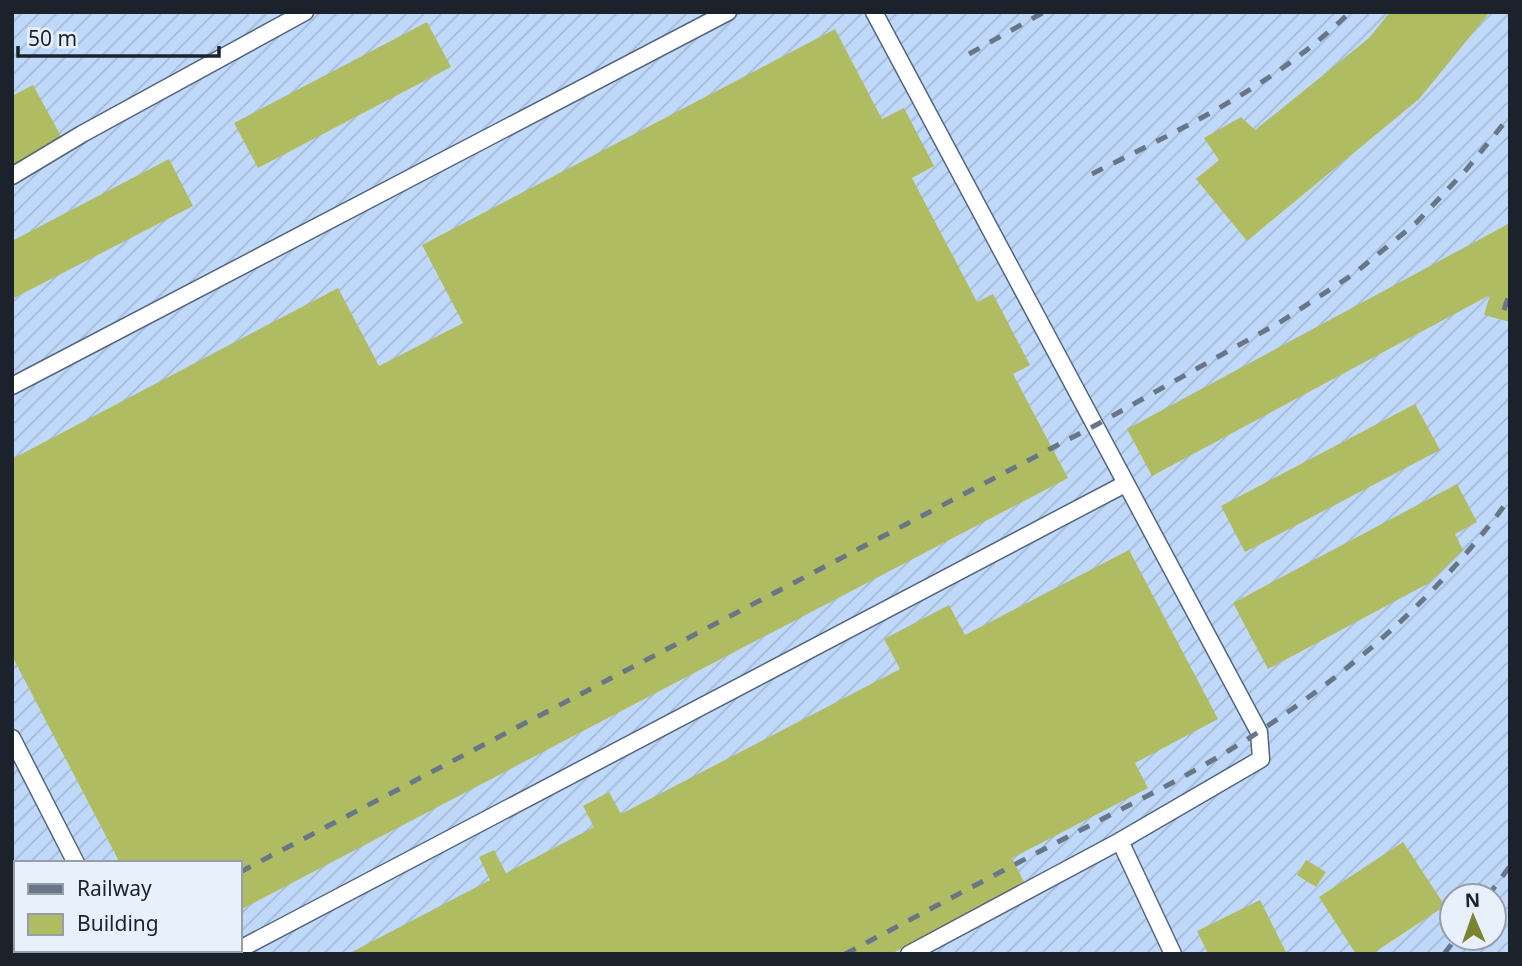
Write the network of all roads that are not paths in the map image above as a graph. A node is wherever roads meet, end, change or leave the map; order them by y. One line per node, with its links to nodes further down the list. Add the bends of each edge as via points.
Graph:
1 (305, 12): 4 (lane)
2 (728, 12): 5 (lane)
3 (874, 12): 6 (lane)
4 (12, 176)
5 (12, 386)
6 (1125, 484): 8 (lane, via 1259,732 1261,760); 10 (lane)
7 (12, 738): 9 (lane)
8 (1120, 841): 11 (lane); 12 (lane)
9 (75, 861)
10 (242, 948)
11 (909, 954)
12 (1173, 954)

